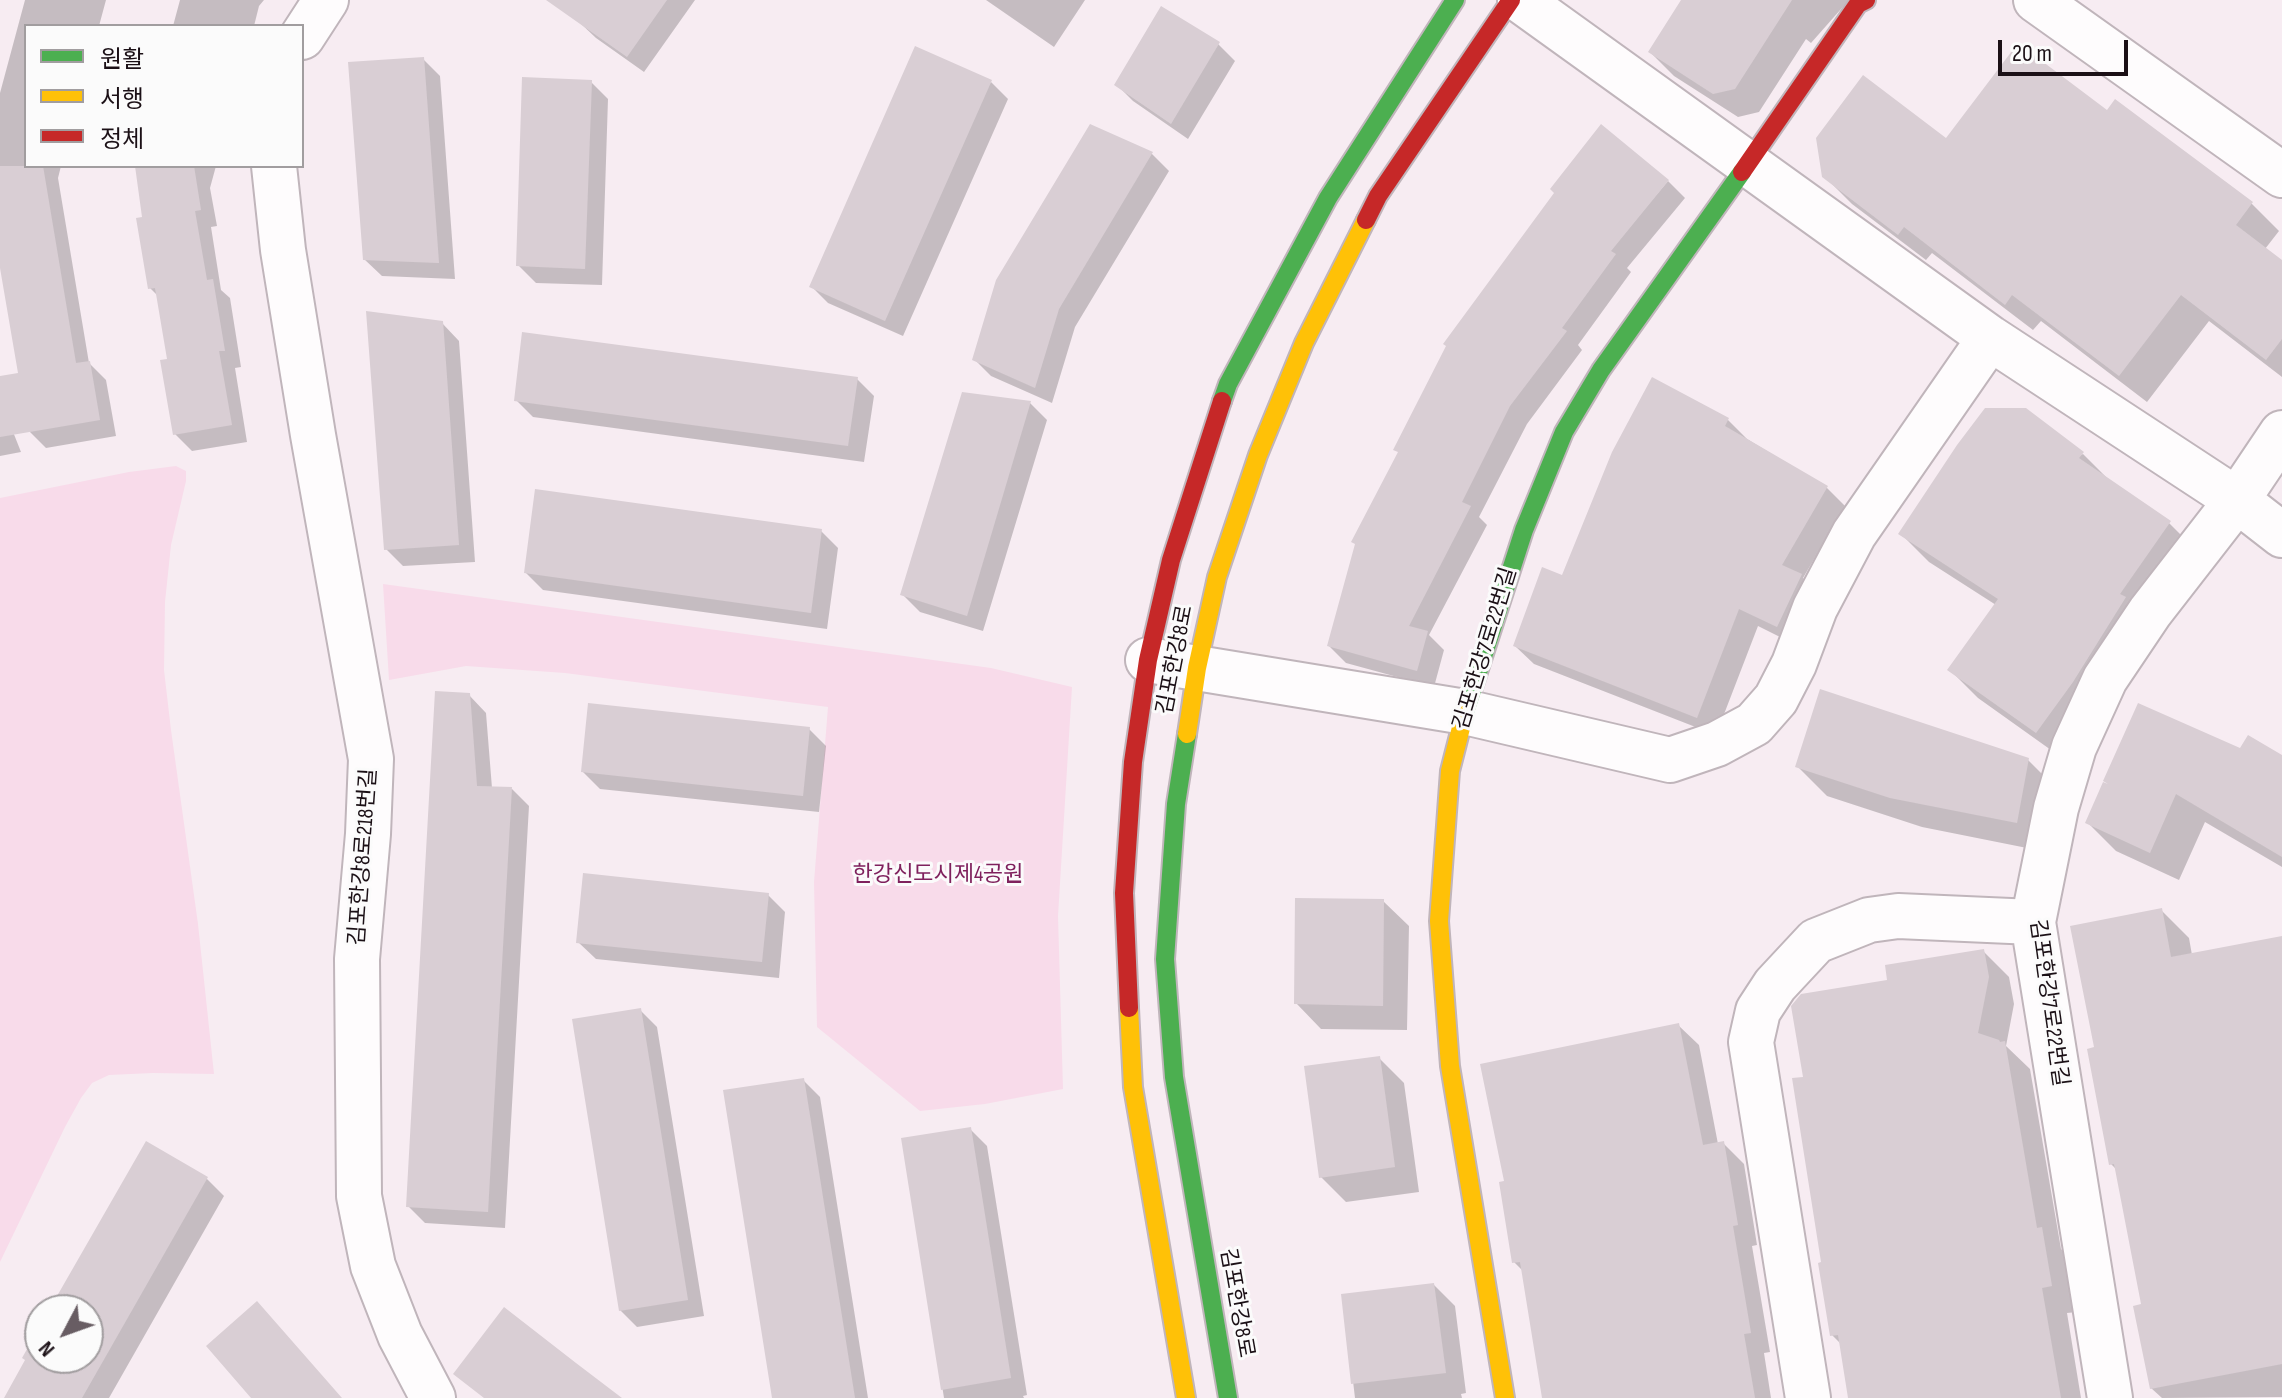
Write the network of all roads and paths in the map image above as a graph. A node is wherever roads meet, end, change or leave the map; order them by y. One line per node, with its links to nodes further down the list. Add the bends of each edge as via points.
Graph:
1 (326, 0): 7 (street)
2 (1455, 0): 15 (street, 김포한강8로, via 1328,198 1228,384 1171,560)
3 (1511, 0): 16 (street, 김포한강8로, via 1378,196 1304,343 1258,455 1217,577)
4 (1520, 0): 8 (street)
5 (1866, 0): 8 (street, 김포한강7로22번길, via 1858,4)
6 (2036, 0): 10 (street)
7 (304, 34)
8 (1748, 163): 11 (street); 17 (street, 김포한강7로22번길, via 1601,370 1564,432 1524,530)
9 (274, 168): 19 (street, 김포한강8로218번길, via 313,435 371,759 357,959 359,1196 373,1266)
10 (2282, 175)
11 (1990, 338): 13 (street); 17 (street, via 1854,534 1776,699 1754,724 1670,760)
12 (2282, 433): 13 (street, 김포한강7로22번길)
13 (2237, 500): 14 (street); 18 (street, 김포한강7로22번길, via 2105,679 2074,747)
14 (2282, 535)
15 (1148, 660): 16 (street); 20 (street, 김포한강8로, via 1133,762 1124,893 1133,1087)
16 (1197, 668): 17 (street); 21 (street, 김포한강8로, via 1176,804 1165,959 1174,1077)
17 (1465, 712): 22 (street, 김포한강7로22번길, via 1450,771 1439,921 1450,1066)
18 (2033, 922): 23 (street, via 1898,916 1869,920 1816,941 1758,1011 1751,1042); 24 (street, 김포한강7로22번길)
19 (433, 1398)
20 (1186, 1398)
21 (1228, 1398)
22 (1505, 1398)
23 (1808, 1398)
24 (2110, 1398)

